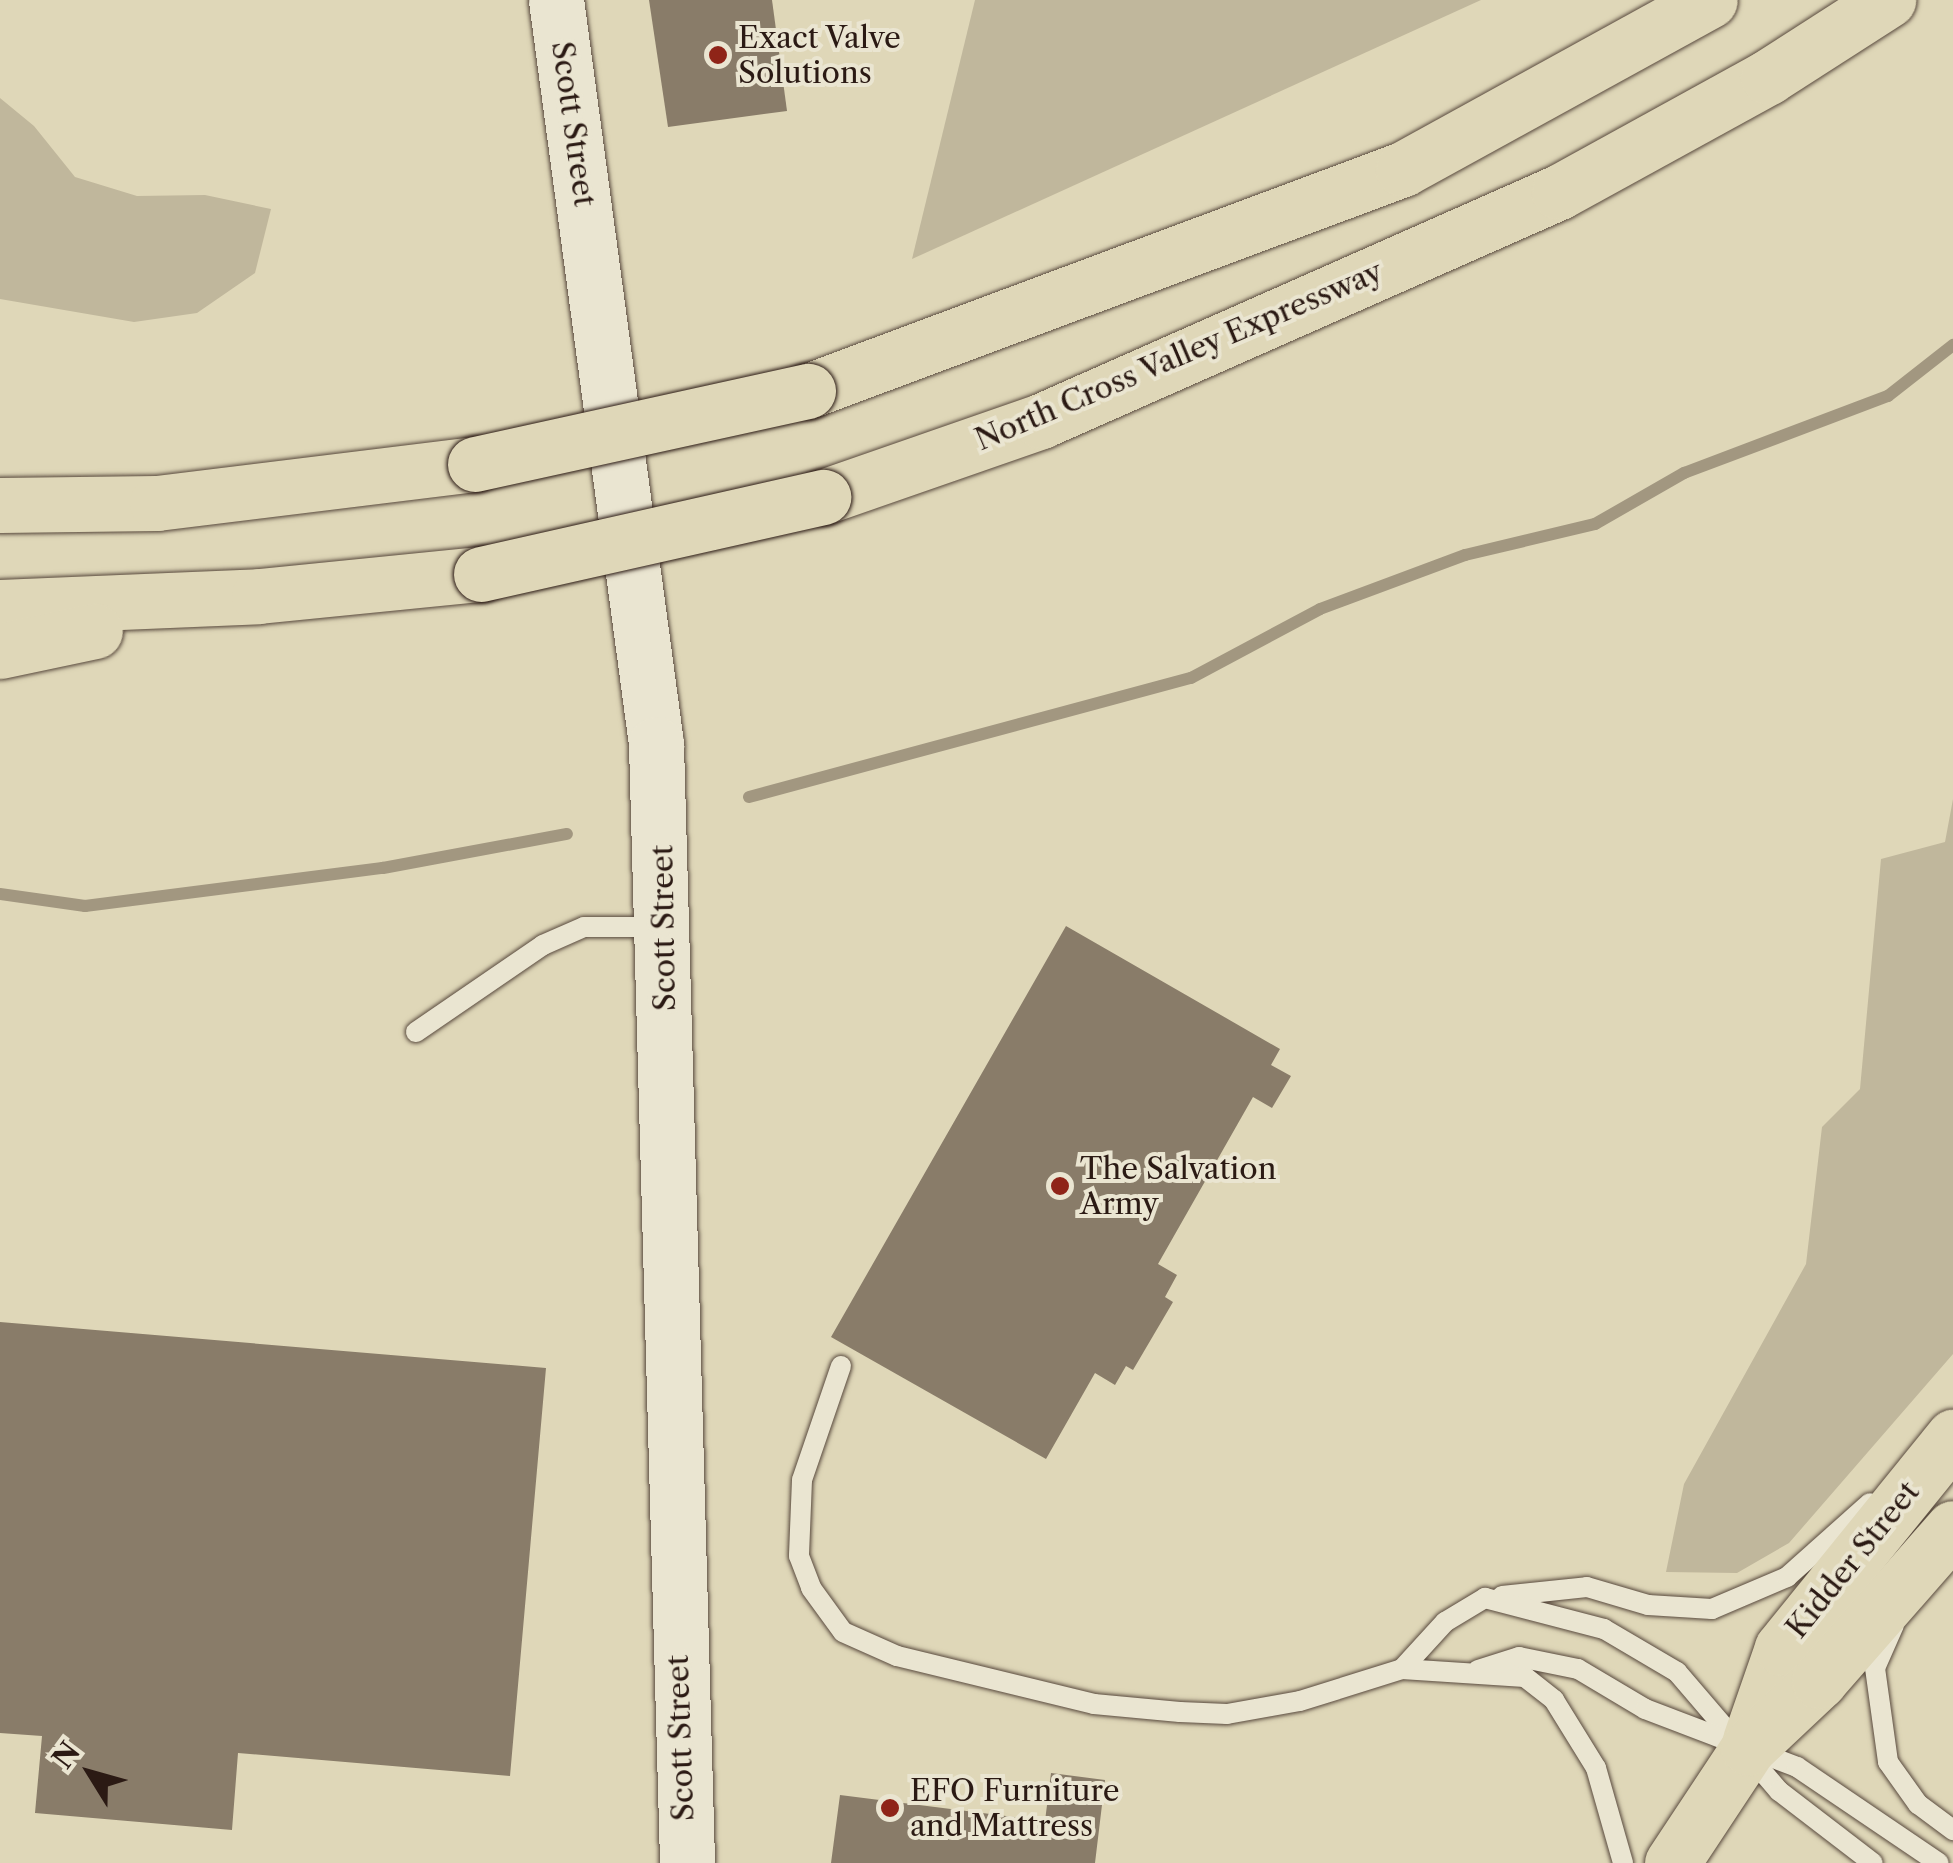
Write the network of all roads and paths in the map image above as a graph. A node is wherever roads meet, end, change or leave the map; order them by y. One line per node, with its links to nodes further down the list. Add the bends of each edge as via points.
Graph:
1 (556, 0): 10 (street, Scott Street, via 656,744)
2 (1710, 0): 5 (main road, bridge, via 1403,170 808,391 475,464)
3 (1888, 0): 7 (main road, North Cross Valley Expressway, bridge, via 1768,77 1559,192 1041,421 823,497 482,574)
4 (0, 479): 5 (main road)
5 (157, 503): 6 (main road)
6 (0, 505)
7 (259, 596): 8 (main road, North Cross Valley Expressway); 9 (main road)
8 (0, 607)
9 (0, 651)
10 (664, 927): 11 (lane, via 584,927 542,945); 21 (street, Scott Street)
11 (416, 1032)
12 (842, 1366): 17 (lane, via 802,1480 799,1556 811,1588 842,1632 897,1656 1094,1704 1180,1712 1226,1714 1300,1702)
13 (1953, 1428): 16 (lane, via 1787,1577 1712,1609 1648,1606 1587,1587)
14 (1953, 1437): 19 (main road, Kidder Street, via 1782,1648)
15 (1937, 1546): 19 (main road, Kidder Street, via 1819,1681); 20 (lane, via 1875,1668 1876,1712 1888,1762 1918,1804)
16 (1485, 1598): 17 (lane, via 1445,1622); 19 (lane, via 1571,1618 1634,1645 1676,1672)
17 (1402, 1670): 18 (lane)
18 (1471, 1672): 19 (lane, via 1519,1657 1553,1660 1646,1710); 22 (lane, via 1525,1677 1554,1700 1596,1768)
19 (1748, 1748): 23 (main road, Kidder Street); 24 (lane, via 1779,1792); 25 (lane, via 1797,1767)
20 (1953, 1830)
21 (687, 1863)
22 (1623, 1863)
23 (1672, 1863)
24 (1873, 1863)
25 (1940, 1863)

